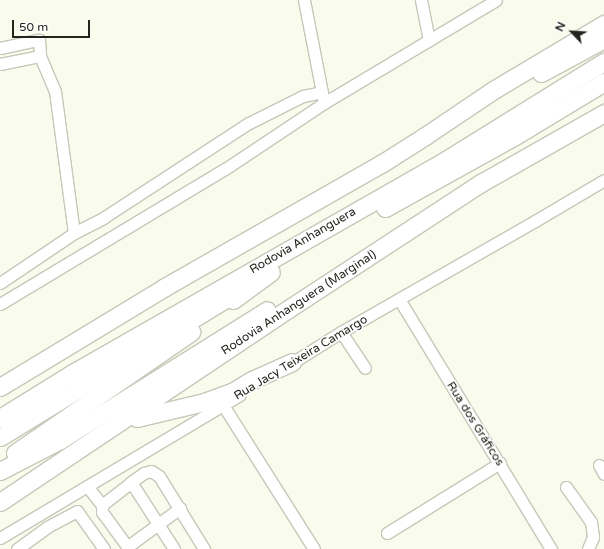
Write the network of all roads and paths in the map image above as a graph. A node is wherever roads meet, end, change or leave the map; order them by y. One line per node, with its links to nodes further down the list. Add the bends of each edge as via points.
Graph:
1 (304, 0): 12 (street)
2 (421, 0): 6 (street)
3 (496, 0): 6 (street)
4 (604, 24): 15 (highway, via 495,89)
5 (604, 39): 15 (highway)
6 (429, 40): 13 (street)
7 (0, 48): 8 (street, via 39,40)
8 (40, 56): 10 (street); 18 (street, via 54,92)
9 (604, 62): 28 (highway, Rodovia Anhanguera, via 440,163 71,374)
10 (0, 64)
11 (604, 82): 19 (highway, Rodovia Anhanguera, via 515,136)
12 (322, 92): 13 (street); 18 (street, via 302,96 249,123 103,218)
13 (324, 104): 22 (street, via 225,169)
14 (604, 113): 17 (highway, Rodovia Anhanguera (Marginal), via 481,183)
15 (425, 136): 26 (highway, via 381,164 165,287)
16 (604, 180): 21 (street, Rua Jacy Teixeira Camargo)
17 (440, 210): 29 (highway, Rodovia Anhanguera (Marginal)); 33 (highway, via 354,253 60,440)
18 (74, 233): 20 (street)
19 (271, 272): 30 (highway, Rodovia Anhanguera); 32 (highway, via 169,348)
20 (0, 283)
21 (398, 299): 23 (street, Rua Jacy Teixeira Camargo); 31 (street, Rua dos Gráficos)
22 (0, 304)
23 (341, 332): 24 (street, Rua Jacy Teixeira Camargo); 25 (street)
24 (292, 362): 27 (street, Rua Jacy Teixeira Camargo); 29 (highway, via 218,397 142,415)
25 (365, 368)
26 (0, 387)
27 (223, 405): 35 (street, Rua Jacy Teixeira Camargo); 50 (street)
28 (0, 418)
29 (113, 428): 38 (highway, Rodovia Anhanguera (Marginal))
30 (0, 437)
31 (500, 463): 43 (street); 51 (street, Rua dos Gráficos)
32 (0, 464)
33 (0, 471)
34 (131, 482): 39 (street); 40 (street, via 151,471 156,473); 42 (street)
35 (87, 486): 37 (street, Rua Jacy Teixeira Camargo); 39 (street)
36 (566, 487): 52 (street, via 591,522 593,537)
37 (67, 498): 41 (street); 44 (street, Rua Jacy Teixeira Camargo)
38 (0, 502)
39 (102, 505): 45 (street, via 102,512)
40 (180, 508): 42 (street); 49 (street)
41 (77, 511): 46 (street, via 47,527); 47 (street)
42 (159, 525): 45 (street); 48 (street)
43 (386, 533)
44 (0, 538)
45 (128, 548)
46 (17, 549)
47 (104, 549)
48 (174, 549)
49 (204, 549)
50 (314, 549)
51 (551, 549)
52 (588, 549)

